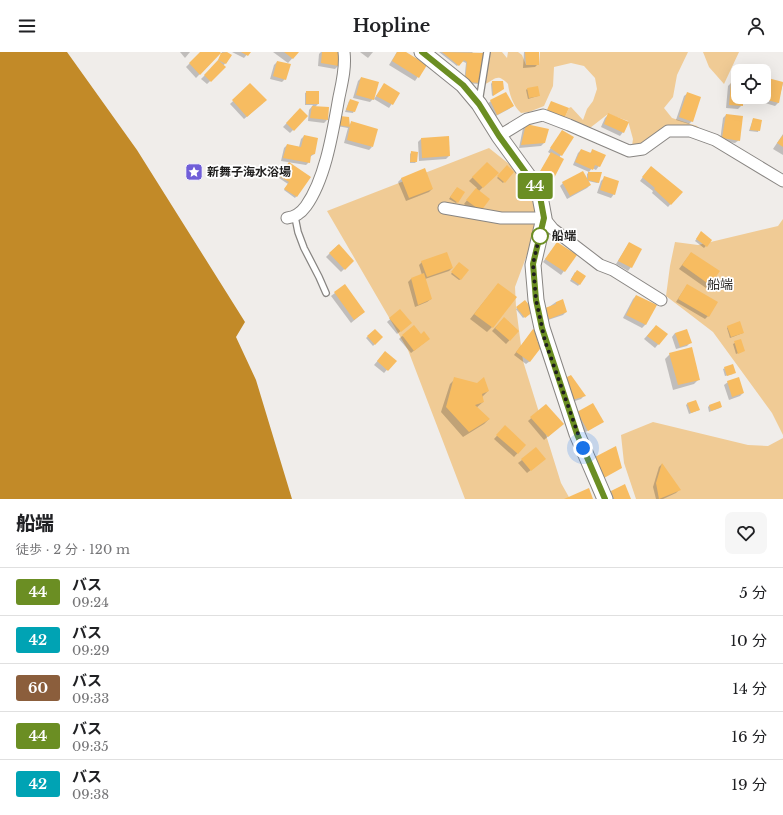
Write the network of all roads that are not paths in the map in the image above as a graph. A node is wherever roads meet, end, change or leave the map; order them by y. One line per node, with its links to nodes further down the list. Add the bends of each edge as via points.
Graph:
1 (344, 52): 8 (street, via 344,69 329,147 316,188 306,206)
2 (422, 52): 4 (main road, via 463,85)
3 (487, 52): 4 (lane)
4 (479, 104): 5 (main road)
5 (499, 136): 6 (street, via 527,119 543,115 629,151 643,149 668,131 690,130 716,140); 9 (main road, via 539,191)
6 (783, 181)
7 (444, 208): 9 (street, via 502,218)
8 (291, 217): 10 (lane)
9 (544, 218): 11 (street, via 553,230 600,265 613,270); 12 (main road, via 533,264 536,300 542,328 577,434)
10 (326, 293)
11 (661, 300)
12 (605, 499)

